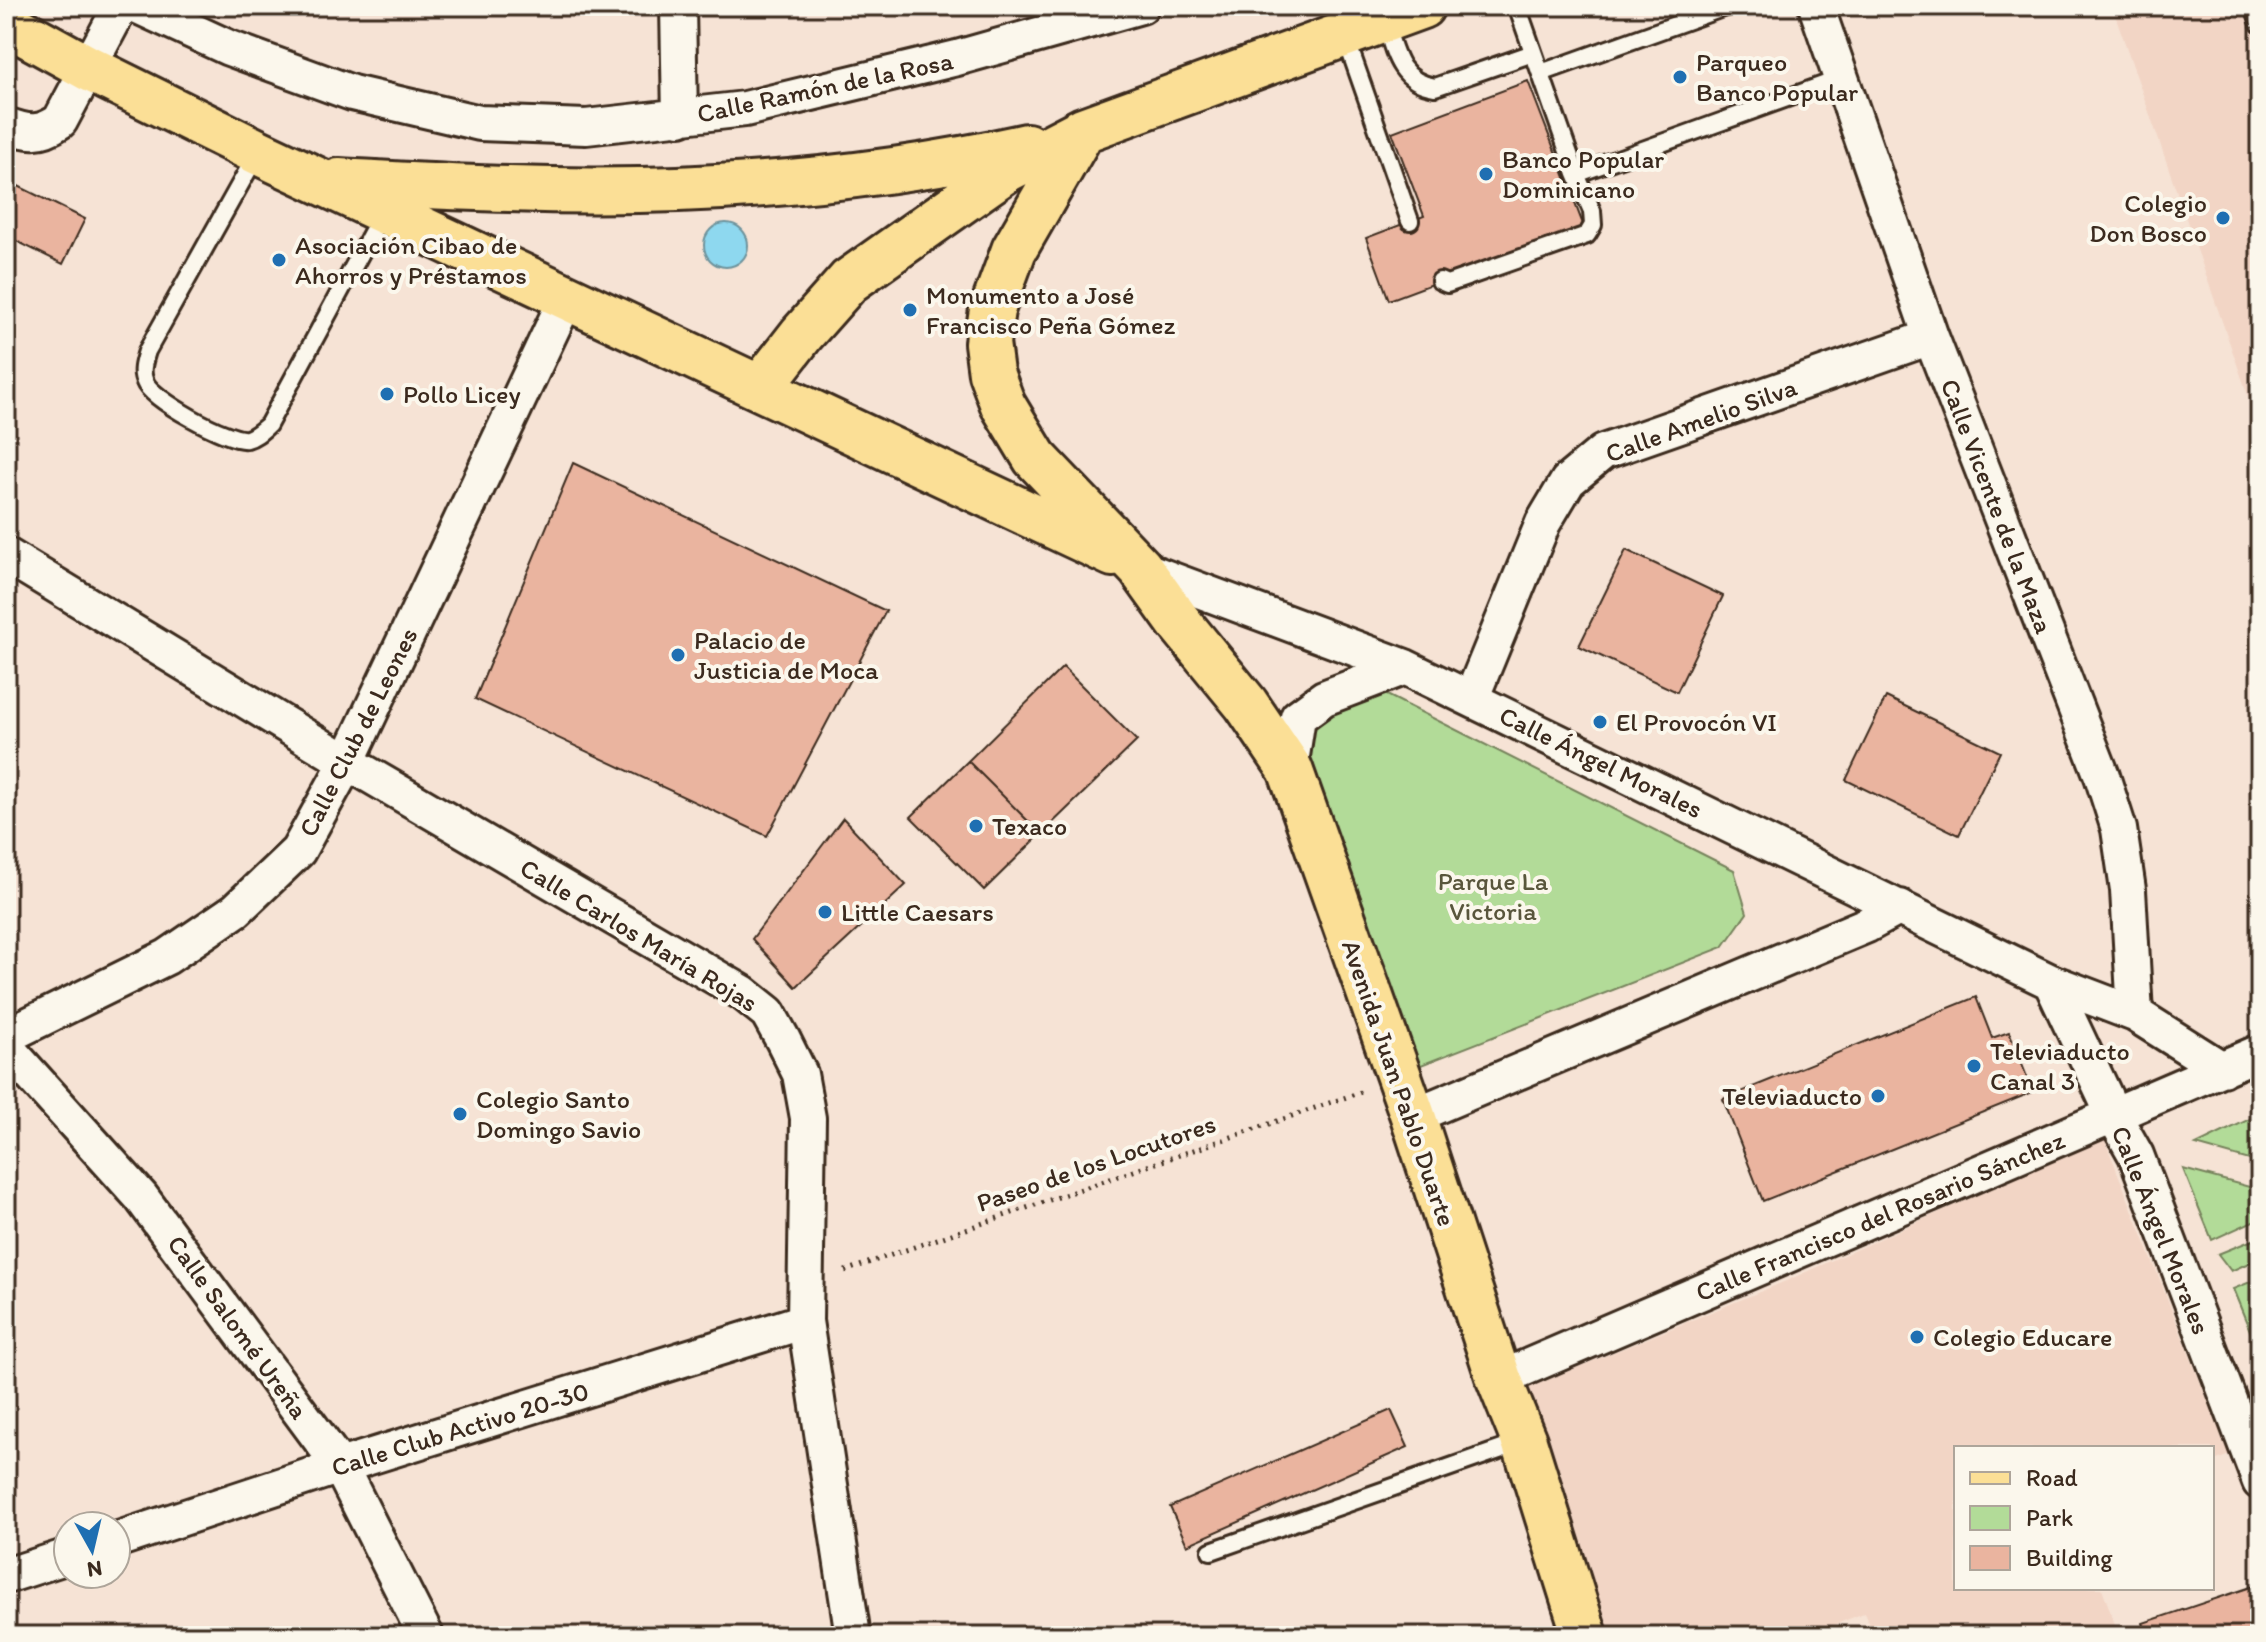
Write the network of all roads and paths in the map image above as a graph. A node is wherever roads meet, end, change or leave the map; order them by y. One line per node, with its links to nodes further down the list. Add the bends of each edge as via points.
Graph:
1 (121, 6): 13 (street)
2 (138, 6): 16 (street, Calle Ramón de la Rosa, via 229,48 352,93 480,123 586,127)
3 (678, 6): 16 (street)
4 (1141, 6): 16 (street, Calle Ramón de la Rosa, via 957,58 745,109)
5 (1517, 6): 12 (lane)
6 (1728, 6): 14 (lane)
7 (1816, 6): 15 (street, Calle Vicente de la Maza)
8 (2254, 6): 11 (lane)
9 (1384, 20): 12 (lane, via 1398,64 1420,85 1435,87); 18 (main road); 23 (lane)
10 (6, 23): 13 (main road)
11 (2260, 24)
12 (1533, 53): 14 (lane)
13 (88, 68): 17 (street, via 60,121 46,131 29,133); 19 (main road)
14 (1541, 73): 20 (lane)
15 (1840, 79): 20 (lane); 26 (street, Calle Vicente de la Maza)
16 (680, 118)
17 (6, 125)
18 (1074, 134): 21 (main road, via 890,171 674,189 510,189); 27 (main road, via 1006,170 849,281); 29 (main road, Avenida Juan Pablo Duarte, via 1014,250 992,310 987,343 991,373 1017,433 1035,458)
19 (258, 152): 21 (main road); 22 (lane, via 142,367 154,395 229,437 245,439 268,425)
20 (1576, 174): 24 (lane, via 1594,220 1587,235 1469,278)
21 (317, 180): 22 (main road)
22 (383, 211): 25 (main road)
23 (1410, 221)
24 (1440, 281)
25 (567, 297): 27 (main road); 32 (street, Calle Club de Leones)
26 (1931, 337): 31 (street, Calle Amelio Silva, via 1603,452 1568,481 1543,523); 36 (street, Calle Vicente de la Maza, via 2119,829)
27 (760, 388): 29 (main road)
28 (6, 555): 32 (street, Calle Carlos María Rojas)
29 (1140, 568): 30 (street, Calle Ángel Morales); 33 (main road, Avenida Juan Pablo Duarte)
30 (1405, 667): 31 (street, Calle Ángel Morales); 33 (street, via 1324,698 1298,717)
31 (1471, 699): 34 (street, Calle Ángel Morales)
32 (347, 762): 37 (street, Calle Club de Leones, via 298,851 236,910 167,957); 43 (street, Calle Carlos María Rojas, via 743,993 768,1013 800,1074 808,1118)
33 (1290, 769): 41 (main road, Avenida Juan Pablo Duarte)
34 (1900, 907): 35 (street, Calle Ángel Morales); 41 (street, via 1867,925)
35 (2051, 982): 36 (street, Calle Ángel Morales); 42 (street, Calle Ángel Morales)
36 (2135, 1014): 40 (street, Calle Ángel Morales)
37 (6, 1036)
38 (6, 1047): 48 (street, Calle Salomé Ureña, via 141,1197)
39 (2260, 1052): 40 (street, Calle Francisco del Rosario Sánchez)
40 (2222, 1069): 42 (street, Calle Francisco del Rosario Sánchez)
41 (1406, 1096): 43 (path, Paseo de los Locutores, via 1335,1102); 45 (main road, Avenida Juan Pablo Duarte)
42 (2114, 1116): 45 (street, Calle Francisco del Rosario Sánchez); 46 (street, Calle Ángel Morales, via 2136,1155)
43 (805, 1284): 44 (street, Calle Carlos María Rojas)
44 (805, 1321): 48 (street, Calle Club Activo 20-30); 55 (street, Calle Carlos María Rojas)
45 (1499, 1379): 47 (main road, Avenida Juan Pablo Duarte)
46 (2252, 1439): 49 (street, Calle Ángel Morales)
47 (1524, 1441): 51 (lane); 56 (main road, Avenida Juan Pablo Duarte)
48 (340, 1466): 50 (street, Calle Club Activo 20-30); 54 (street, Calle Salomé Ureña)
49 (2260, 1482)
50 (132, 1535)
51 (1211, 1551)
52 (52, 1561): 53 (street)
53 (6, 1576)
54 (426, 1636)
55 (853, 1636)
56 (1585, 1636)

